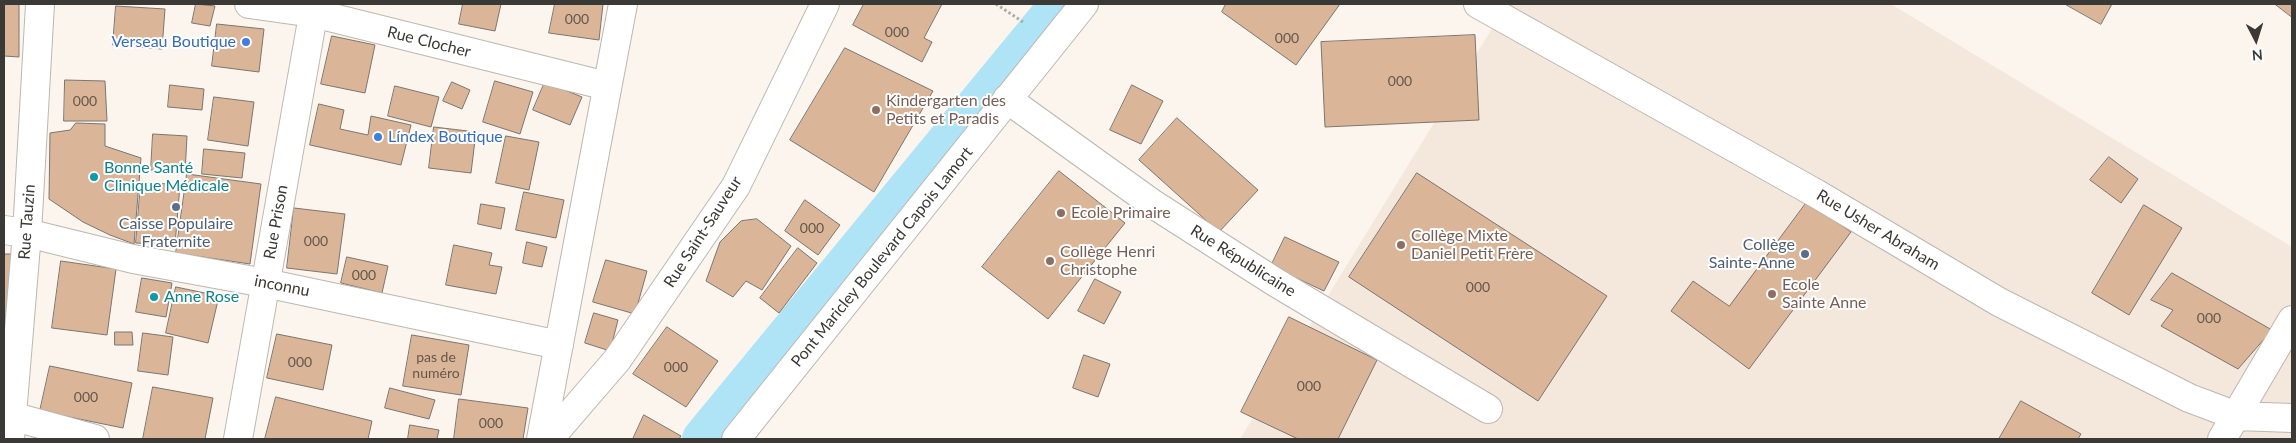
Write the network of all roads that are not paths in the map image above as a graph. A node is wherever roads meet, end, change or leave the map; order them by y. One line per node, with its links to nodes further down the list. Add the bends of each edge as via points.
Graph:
1 (40, 4): 10 (street, Rue Tauzin)
2 (249, 4): 7 (street, Rue Clocher)
3 (622, 4): 8 (street)
4 (825, 4): 21 (street, Rue Saint-Sauveur, via 736,186 617,360)
5 (1084, 4): 9 (street, Pont Maricley Boulevard Capois Lamort)
6 (1478, 4): 15 (street, Rue Usher Abraham, via 1817,194 1999,302 2189,398)
7 (314, 8): 8 (street, Rue Clocher); 11 (street, Rue Prison)
8 (607, 86): 13 (street)
9 (1007, 99): 14 (street, Rue Républicaine, via 1169,214 1275,282); 22 (street, Pont Maricley Boulevard Capois Lamort)
10 (15, 231): 11 (street, inconnu, via 133,259); 17 (street, Rue Tauzin)
11 (266, 283): 13 (street, inconnu); 19 (street, Rue Prison)
12 (2292, 320): 15 (street)
13 (559, 345): 20 (street)
14 (1488, 409)
15 (2237, 416): 16 (street, Rue Usher Abraham); 23 (street)
16 (2292, 418)
17 (9, 423): 18 (street)
18 (95, 439)
19 (238, 439)
20 (541, 439)
21 (549, 439)
22 (736, 439)
23 (2222, 439)

